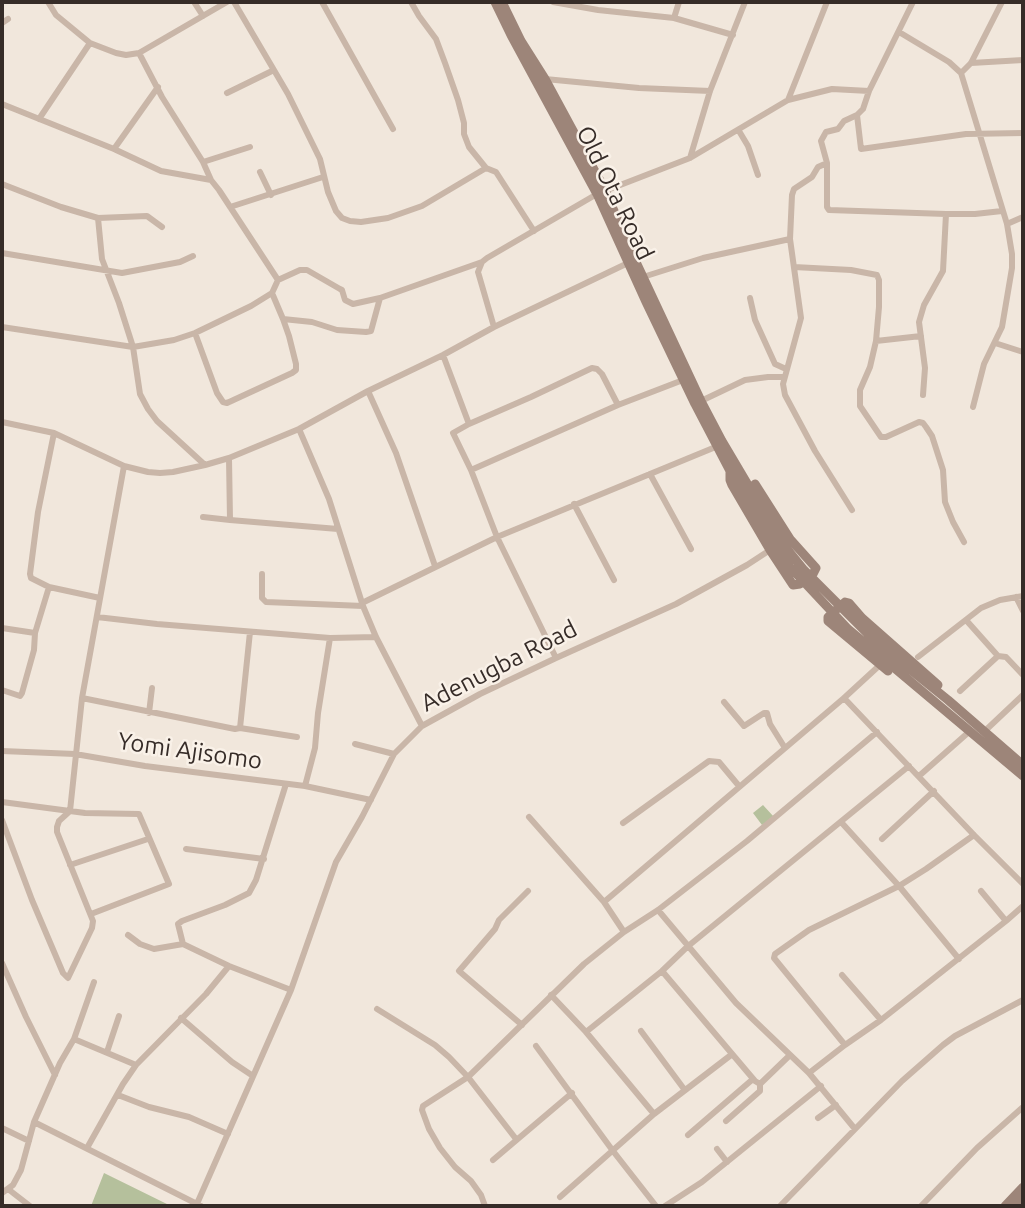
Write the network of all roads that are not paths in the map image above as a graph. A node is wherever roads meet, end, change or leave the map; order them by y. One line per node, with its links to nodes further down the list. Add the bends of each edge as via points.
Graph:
1 (47, 2): 21 (street)
2 (194, 2): 17 (street)
3 (227, 2): 17 (street)
4 (234, 2): 25 (street)
5 (322, 2): 36 (street)
6 (411, 2): 45 (street, via 436,39 469,147)
7 (495, 2): 51 (street, Old Ota Road)
8 (502, 2): 27 (street, Old Ota Road)
9 (553, 2): 16 (street)
10 (602, 2): 16 (street)
11 (679, 2): 18 (street)
12 (745, 2): 20 (street)
13 (827, 2): 32 (street)
14 (913, 2): 19 (street)
15 (1002, 2): 24 (street)
16 (598, 10): 18 (street)
17 (204, 16): 22 (street)
18 (674, 18): 20 (street)
19 (899, 32): 26 (street); 30 (street)
20 (733, 35): 29 (street)
21 (90, 43): 22 (street, via 116,53); 35 (street)
22 (139, 53): 28 (street)
23 (1023, 60): 24 (street)
24 (971, 63): 26 (street)
25 (274, 70): 31 (street); 48 (street, via 320,159)
26 (961, 73): 39 (street)
27 (545, 79): 29 (street); 51 (street, Old Ota Road)
28 (158, 87): 41 (street); 43 (street)
29 (710, 91): 42 (street)
30 (869, 91): 32 (street, via 832,89); 34 (street)
31 (227, 93)
32 (789, 100): 37 (street)
33 (2, 104): 35 (street)
34 (857, 116): 39 (street, via 860,149); 44 (street, via 822,138)
35 (39, 119): 41 (street)
36 (393, 129)
37 (739, 131): 42 (street); 47 (street)
38 (1023, 133): 39 (street)
39 (980, 134): 54 (street)
40 (250, 147): 43 (street)
41 (114, 149): 49 (street, via 161,171)
42 (690, 158): 51 (street)
43 (203, 162): 49 (street)
44 (827, 163): 55 (street, via 830,210); 61 (street, via 794,189)
45 (486, 168): 48 (street, via 422,205 361,222 342,218); 60 (street, via 496,172)
46 (260, 172): 52 (street)
47 (758, 175)
48 (323, 177): 52 (street)
49 (211, 180): 53 (street)
50 (2, 184): 57 (street)
51 (601, 192): 60 (street); 65 (street, Old Ota Road); 68 (street, Old Ota Road)
52 (271, 195): 53 (street)
53 (230, 207): 69 (street)
54 (1002, 211): 55 (street); 58 (street)
55 (946, 214): 77 (street, via 943,271 924,305)
56 (1023, 217): 58 (street)
57 (98, 218): 59 (street, via 147,216); 67 (street)
58 (1007, 224): 79 (street, via 1012,268)
59 (162, 227)
60 (534, 231): 64 (street)
61 (790, 239): 66 (street); 68 (street)
62 (2, 253): 67 (street)
63 (193, 256): 67 (street, via 121,273)
64 (482, 262): 71 (street); 75 (street, via 478,272)
65 (628, 263): 75 (street); 85 (street, Old Ota Road)
66 (794, 267): 78 (street, via 877,275); 83 (street, via 801,317)
67 (106, 271): 80 (street)
68 (643, 277): 88 (street, Old Ota Road)
69 (278, 280): 70 (street); 71 (street, via 307,270 342,290 349,303)
70 (272, 293): 73 (street); 76 (street)
71 (380, 298): 73 (street, via 371,331 337,330)
72 (750, 298): 83 (street, via 775,364)
73 (283, 319): 76 (street, via 296,370 227,403 217,393)
74 (2, 327): 80 (street)
75 (494, 327): 82 (street)
76 (195, 333): 80 (street)
77 (921, 336): 78 (street); 87 (street)
78 (876, 341): 108 (street, via 860,390 860,406 883,438 919,422 926,427 943,470 945,502)
79 (995, 343): 81 (street); 90 (street, via 984,364)
80 (133, 347): 97 (street, via 138,384 148,409)
81 (1023, 352)
82 (443, 355): 86 (street); 92 (street)
83 (786, 369): 84 (street)
84 (784, 377): 88 (street, via 745,380); 103 (street, via 785,396)
85 (683, 380): 88 (street, Old Ota Road); 89 (street)
86 (368, 391): 93 (street); 111 (street, via 396,453)
87 (923, 395)
88 (698, 402): 95 (street); 100 (street)
89 (618, 405): 92 (street, via 602,374 592,368); 99 (street)
90 (973, 407)
91 (2, 422): 94 (street)
92 (469, 424): 99 (street, via 453,433)
93 (299, 429): 96 (street); 106 (street)
94 (54, 433): 98 (street); 114 (street, via 30,574)
95 (718, 446): 100 (street); 101 (street)
96 (229, 458): 97 (street); 105 (street)
97 (205, 465): 98 (street, via 160,473)
98 (124, 466): 116 (street)
99 (471, 470): 107 (street)
100 (735, 470): 110 (street, via 732,485); 110 (street, via 749,475 816,571 793,585); 119 (street, via 763,526)
101 (650, 474): 102 (street); 109 (street)
102 (574, 504): 107 (street); 113 (street)
103 (852, 510)
104 (203, 517): 105 (street)
105 (230, 520): 106 (street)
106 (338, 528): 117 (street)
107 (497, 537): 111 (street); 128 (street)
108 (964, 542)
109 (691, 549)
110 (770, 550): 128 (street, Adenugba Road, via 676,604)
111 (435, 566): 117 (street)
112 (262, 575): 117 (street, via 266,602)
113 (614, 580)
114 (49, 587): 116 (street); 124 (street)
115 (1019, 596): 118 (street); 121 (street, via 981,608)
116 (100, 598): 120 (street)
117 (362, 605): 125 (street)
118 (1023, 611)
119 (841, 616): 139 (street); 140 (street)
120 (97, 617): 123 (street); 136 (street)
121 (966, 620): 127 (street); 129 (street)
122 (2, 628): 124 (street)
123 (250, 632): 126 (street); 143 (street)
124 (35, 633): 133 (street, via 20,696)
125 (376, 637): 126 (street); 142 (street)
126 (330, 638): 158 (street, via 315,748)
127 (998, 656): 131 (street, via 1006,657); 134 (street)
128 (556, 657): 142 (street, Adenugba Road)
129 (918, 657)
130 (881, 664): 137 (street); 139 (street, via 828,621 845,602 944,690); 140 (street)
131 (1023, 675)
132 (152, 688): 141 (street)
133 (2, 690)
134 (960, 691)
135 (1023, 695): 144 (street)
136 (82, 698): 141 (street); 151 (street)
137 (844, 698): 146 (street); 149 (street)
138 (724, 702): 149 (street, via 744,726 767,713)
139 (951, 703): 153 (street)
140 (943, 710): 145 (street)
141 (149, 713): 143 (street)
142 (422, 726): 152 (street, Adenugba Road)
143 (240, 728): 147 (street)
144 (988, 729)
145 (970, 731): 155 (street); 156 (street)
146 (877, 732): 154 (street); 180 (street)
147 (297, 737)
148 (355, 744): 152 (street)
149 (785, 748): 159 (street)
150 (2, 751): 151 (street, Yomi Ajisomo)
151 (75, 754): 157 (street, Yomi Ajisomo); 163 (street)
152 (394, 754): 161 (street, Adenugba Road)
153 (1023, 765)
154 (909, 766): 155 (street); 166 (street)
155 (919, 776): 160 (street)
156 (1023, 776)
157 (286, 784): 158 (street, Yomi Ajisomo); 172 (street)
158 (305, 786): 161 (street, Yomi Ajisomo)
159 (739, 786): 167 (street, via 719,762 709,761); 178 (street)
160 (933, 791): 168 (street); 170 (street)
161 (371, 800): 193 (street, Adenugba Road, via 336,862)
162 (2, 802): 163 (street)
163 (70, 811): 169 (street, via 139,814); 173 (street, via 57,832)
164 (529, 817): 178 (street)
165 (2, 820): 181 (street, via 68,978 92,928)
166 (841, 822): 175 (street); 186 (street)
167 (623, 823)
168 (974, 835): 174 (street); 175 (street)
169 (148, 839): 173 (street); 181 (street, via 169,884)
170 (882, 839)
171 (186, 849): 172 (street)
172 (264, 859): 185 (street, via 249,893 178,924)
173 (70, 865): 181 (street)
174 (1023, 884)
175 (899, 886): 187 (street); 204 (street, via 809,930 775,954)
176 (528, 891): 200 (street, via 459,971)
177 (981, 891): 182 (street)
178 (604, 902): 183 (street)
179 (1023, 906): 182 (street)
180 (658, 910): 183 (street); 186 (street)
181 (91, 914)
182 (1006, 921): 187 (street)
183 (624, 932): 194 (street)
184 (128, 935): 185 (street, via 153,950)
185 (183, 944): 189 (street)
186 (687, 947): 190 (street); 208 (street)
187 (959, 959): 199 (street)
188 (2, 963): 211 (street)
189 (229, 966): 193 (street); 198 (street)
190 (662, 971): 202 (street); 207 (street)
191 (842, 975): 199 (street)
192 (94, 982): 203 (street)
193 (291, 990): 212 (street, Adenugba Road)
194 (551, 995): 200 (street); 202 (street)
195 (1023, 1000): 227 (street, via 943,1045)
196 (377, 1009): 213 (street, via 435,1045)
197 (119, 1016): 206 (street)
198 (181, 1018): 209 (street); 212 (street)
199 (881, 1020): 204 (street)
200 (522, 1025): 213 (street)
201 (641, 1031): 217 (street)
202 (586, 1032): 222 (street)
203 (74, 1039): 206 (street); 211 (street)
204 (845, 1045): 210 (street)
205 (536, 1046): 218 (street)
206 (107, 1052): 209 (street)
207 (731, 1055): 214 (street); 217 (street)
208 (789, 1056): 210 (street); 215 (street)
209 (136, 1065): 219 (street)
210 (809, 1073): 216 (street)
211 (55, 1075): 225 (street)
212 (253, 1076): 228 (street, Adenugba Road)
213 (468, 1077): 230 (street); 243 (street, via 422,1110 440,1148 471,1181)
214 (753, 1079): 215 (street); 229 (street)
215 (760, 1084): 224 (street, via 760,1091)
216 (821, 1086): 220 (street); 236 (street)
217 (684, 1089): 222 (street)
218 (572, 1093): 230 (street); 234 (street)
219 (118, 1095): 228 (street); 232 (street)
220 (836, 1105): 223 (street); 227 (street)
221 (1023, 1107): 247 (street)
222 (654, 1114): 234 (street)
223 (818, 1118)
224 (726, 1121)
225 (34, 1122): 231 (street); 232 (street)
226 (2, 1128): 231 (street)
227 (855, 1129): 246 (street)
228 (228, 1134): 242 (street, Adenugba Road)
229 (688, 1135)
230 (516, 1139): 235 (street)
231 (29, 1140): 238 (street, via 21,1170)
232 (87, 1148): 242 (street)
233 (717, 1149): 236 (street)
234 (613, 1151): 240 (street); 244 (street)
235 (493, 1160)
236 (727, 1162): 245 (street)
237 (1023, 1187): 248 (street)
238 (5, 1191): 241 (street)
239 (1023, 1196): 249 (street)
240 (560, 1197)
241 (30, 1206)
242 (198, 1206)
243 (485, 1206)
244 (656, 1206)
245 (664, 1206)
246 (780, 1206)
247 (921, 1206)
248 (1005, 1206)
249 (1015, 1206)

